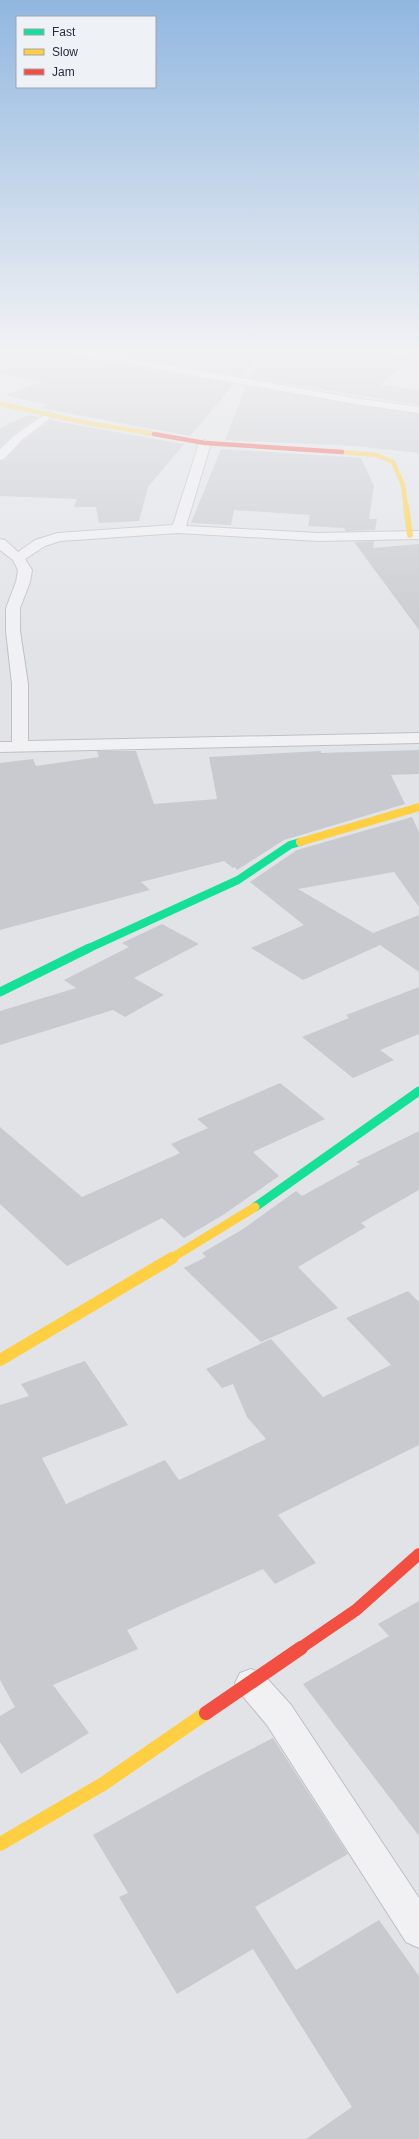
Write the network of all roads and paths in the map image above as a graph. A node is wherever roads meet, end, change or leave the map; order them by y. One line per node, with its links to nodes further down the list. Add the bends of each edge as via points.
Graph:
1 (203, 451): 3 (street)
2 (331, 451): 4 (street, via 366,453 392,460 398,468)
3 (178, 529): 4 (street, via 318,537); 6 (street, via 58,537 40,543)
4 (414, 535)
5 (0, 543): 6 (street)
6 (18, 558): 9 (street, via 25,570 13,608 13,631 20,684)
7 (419, 738): 9 (street)
8 (0, 747): 9 (street)
9 (20, 747)
10 (419, 807): 11 (street, via 290,845 238,880)
11 (0, 992)
12 (419, 1091): 13 (street, via 233,1222)
13 (0, 1360)
14 (419, 1554): 15 (street, via 356,1610)
15 (251, 1682): 16 (street, via 102,1784); 17 (street, via 279,1715)
16 (0, 1844)
17 (419, 1930)

